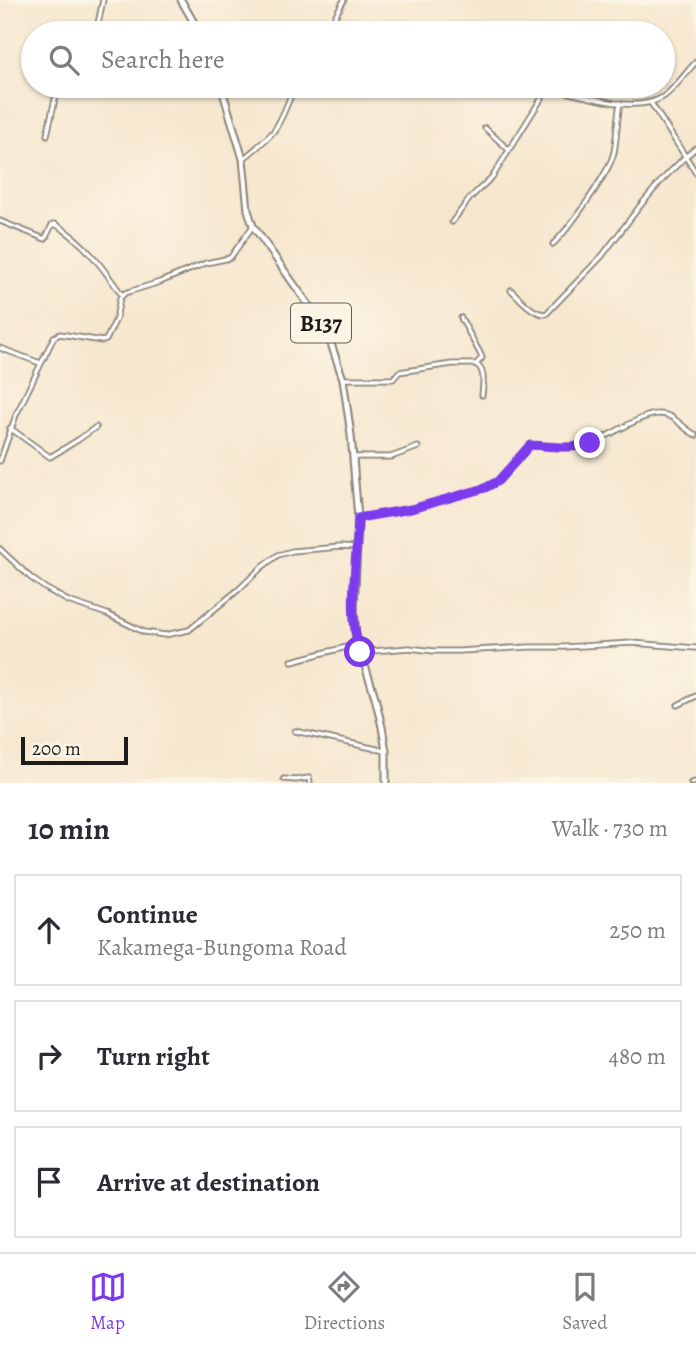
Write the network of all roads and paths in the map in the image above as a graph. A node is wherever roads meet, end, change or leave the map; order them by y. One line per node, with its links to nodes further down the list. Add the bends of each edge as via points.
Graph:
1 (103, 0): 4 (street)
2 (181, 0): 5 (main road)
3 (344, 0): 6 (street)
4 (99, 21)
5 (194, 21)
6 (333, 21)
7 (696, 62): 8 (street)
8 (675, 85)
9 (56, 98): 18 (street)
10 (225, 98): 22 (main road, B137)
11 (289, 98): 22 (street, via 273,132)
12 (542, 98): 20 (street)
13 (588, 98): 15 (street)
14 (661, 98): 16 (street)
15 (620, 103): 16 (street); 27 (street, via 613,155 604,175)
16 (651, 103): 21 (street)
17 (485, 128): 20 (street)
18 (47, 135)
19 (696, 148): 21 (street)
20 (509, 150): 25 (street, via 494,176)
21 (685, 156): 23 (street); 28 (street, via 546,314 535,312)
22 (243, 159): 26 (main road, B137)
23 (696, 173)
24 (0, 221): 29 (street, via 45,239 55,224 89,252)
25 (452, 222)
26 (253, 226): 29 (street, via 230,258 206,262); 34 (main road, B137, via 328,335)
27 (553, 244)
28 (511, 290)
29 (122, 295): 32 (street, via 106,340 57,335)
30 (461, 318): 33 (street, via 481,355)
31 (0, 348): 32 (street)
32 (40, 363): 37 (street)
33 (476, 364): 34 (street, via 399,372 393,379); 35 (street, via 483,376)
34 (342, 379): 40 (main road, B137)
35 (482, 395)
36 (96, 427): 37 (street, via 50,457)
37 (10, 428): 41 (street)
38 (696, 435): 42 (street, via 677,419 655,414 582,446 528,446 498,481 485,488)
39 (418, 447): 40 (street, via 391,457)
40 (353, 457): 42 (main road, B137)
41 (0, 461)
42 (358, 518): 43 (main road, B137)
43 (357, 548): 44 (street, via 278,555 189,630 165,635 144,632 68,601 45,588); 45 (main road, B137, via 354,610)
44 (0, 549)
45 (358, 644): 47 (main road, B137); 48 (street)
46 (696, 648): 47 (street, via 632,643)
47 (360, 652): 52 (main road, B137)
48 (292, 661)
49 (696, 696): 50 (street)
50 (678, 705)
51 (295, 731): 52 (street)
52 (386, 751): 55 (main road, B137)
53 (284, 779): 54 (street, via 309,778)
54 (310, 783)
55 (386, 783)

